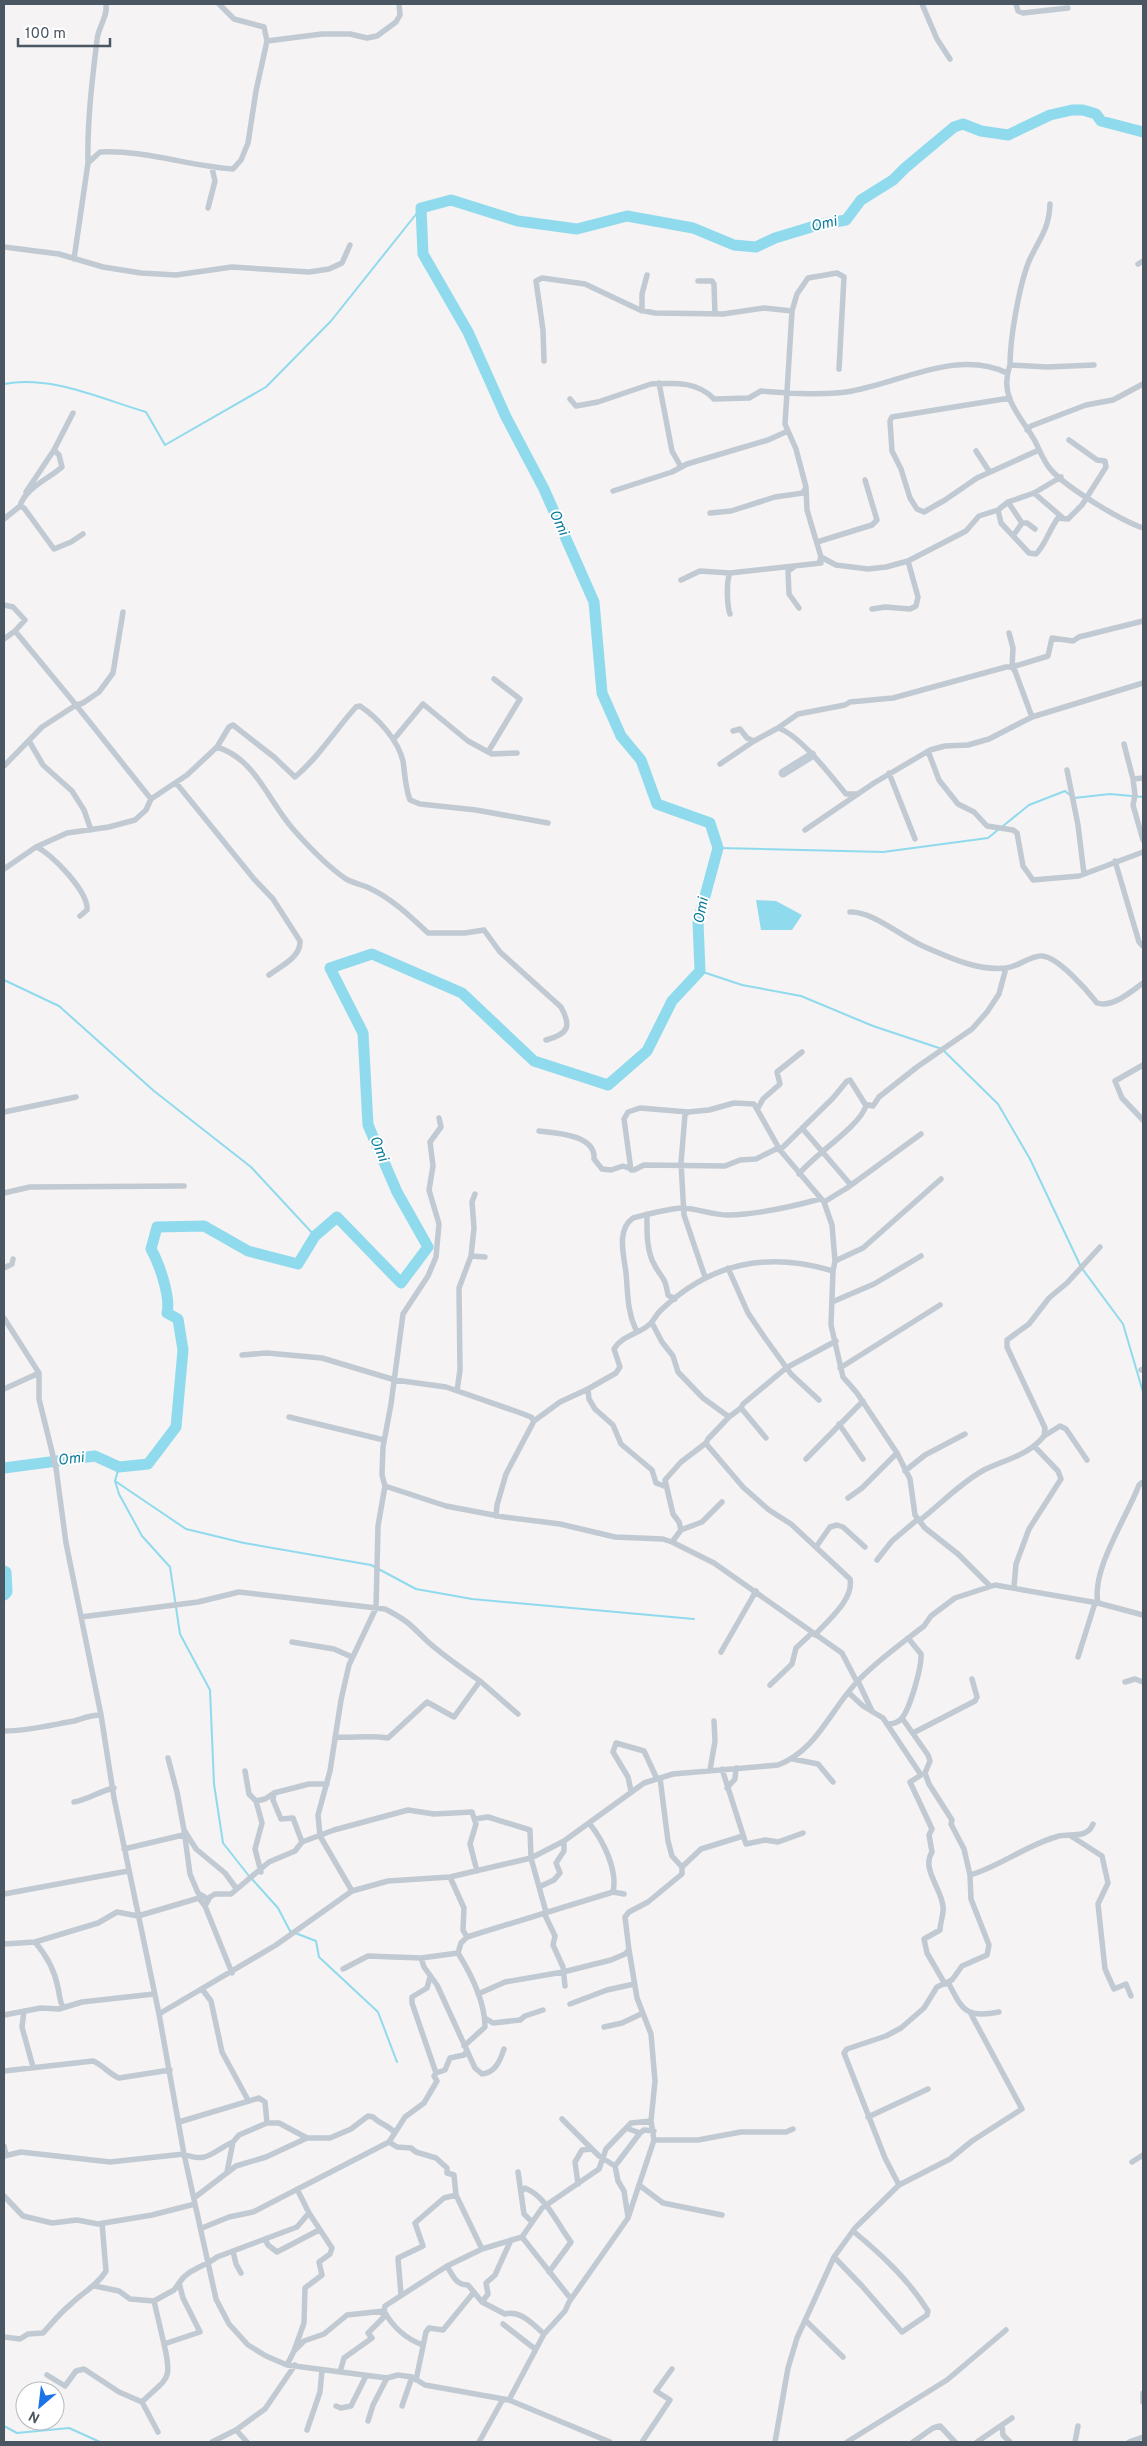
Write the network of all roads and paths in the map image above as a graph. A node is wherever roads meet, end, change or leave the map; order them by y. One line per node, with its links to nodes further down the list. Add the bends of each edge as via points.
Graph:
1 (106, 4): 9 (street, via 107,12 99,28 94,64)
2 (219, 4): 7 (street, via 234,19 264,27)
3 (399, 4): 7 (street, via 400,15 396,22 377,36 322,34)
4 (1016, 4): 6 (street, via 1018,11 1023,13)
5 (925, 5): 8 (street, via 937,39)
6 (1068, 8)
7 (267, 41): 10 (street, via 242,160 234,169)
8 (950, 59)
9 (88, 163): 10 (street, via 100,152 124,151); 15 (street)
10 (212, 168): 12 (street, via 215,181)
11 (1050, 204): 22 (street, via 1044,236 1029,262 1012,338)
12 (208, 208)
13 (350, 245): 15 (street, via 342,263 310,272 232,267 176,275 141,273)
14 (4, 247): 15 (street)
15 (74, 258)
16 (647, 275): 18 (street)
17 (698, 280): 20 (street, via 714,284)
18 (642, 311): 20 (street); 21 (street, via 585,284 542,278 536,281)
19 (792, 311): 20 (street, via 764,308); 24 (street, via 797,294 808,278 838,273 844,276); 28 (street)
20 (714, 314)
21 (544, 361)
22 (1010, 364): 23 (street, via 1047,367); 25 (street)
23 (1094, 365)
24 (839, 369)
25 (1007, 373): 28 (street, via 993,366 968,364 929,370 850,392); 29 (street)
26 (659, 383): 28 (street, via 704,389 714,399 749,398 761,391); 30 (street, via 576,406); 38 (street, via 672,451)
27 (1143, 384): 32 (street, via 1113,400 1086,405)
28 (788, 393): 33 (street, via 785,424)
29 (1010, 398): 32 (street, via 1014,411); 39 (street, via 900,416 890,421 892,451 917,509 924,512)
30 (570, 399)
31 (73, 413): 35 (street)
32 (1027, 430): 36 (street)
33 (788, 431): 38 (street); 42 (street)
34 (1069, 440): 45 (street, via 1098,460 1105,461 1106,467)
35 (54, 450): 46 (street); 46 (street, via 62,467)
36 (1039, 450): 39 (street); 40 (street, via 1052,471)
37 (976, 451): 39 (street)
38 (681, 467): 43 (street)
39 (989, 471)
40 (1061, 477): 44 (street); 45 (street)
41 (866, 480): 58 (street, via 877,520 872,525)
42 (806, 487): 50 (street, via 802,493 774,497 731,511); 58 (street, via 808,510)
43 (613, 491)
44 (1034, 493): 47 (street); 51 (street)
45 (1086, 496): 51 (street, via 1068,519); 54 (street)
46 (22, 499): 48 (street)
47 (1008, 502): 49 (street); 53 (street)
48 (20, 506): 52 (street); 56 (street, via 53,548)
49 (998, 510): 57 (street, via 1001,523); 60 (street, via 979,516 966,531)
50 (710, 513)
51 (1063, 518): 57 (street, via 1058,518 1036,554 1029,553)
52 (4, 519)
53 (1022, 523): 55 (street); 57 (street)
54 (1143, 528)
55 (1035, 529)
56 (83, 534)
57 (1013, 536)
58 (818, 542): 59 (street)
59 (820, 560): 60 (street, via 868,569); 61 (street)
60 (908, 561): 66 (street, via 918,597 916,606)
61 (796, 566): 62 (street); 65 (street, via 788,571 788,582 789,594)
62 (730, 573): 63 (street, via 700,571); 68 (street, via 726,580 729,596 726,605)
63 (681, 580)
64 (4, 605): 70 (street, via 13,606 25,620)
65 (799, 608)
66 (872, 610)
67 (123, 612): 76 (street, via 113,673 99,692)
68 (730, 614)
69 (1143, 621): 73 (street, via 1079,636 1074,641 1052,638 1048,656)
70 (15, 631): 72 (street); 76 (street)
71 (1009, 633): 73 (street, via 1013,648)
72 (4, 639)
73 (1012, 667): 77 (street); 78 (street, via 984,671 893,698 850,702 798,714)
74 (494, 679): 86 (street, via 520,699)
75 (1143, 683): 77 (street)
76 (76, 705): 82 (street, via 42,727); 98 (street)
77 (1032, 717): 85 (street, via 989,739)
78 (778, 728): 81 (street); 88 (street, via 786,730)
79 (733, 731): 81 (street, via 740,729 747,738)
80 (394, 739): 84 (street, via 360,706 295,777 233,725); 86 (street, via 423,704 468,741); 99 (street, via 403,760 404,783 410,800)
81 (754, 740): 89 (street)
82 (29, 741): 90 (street); 100 (street, via 44,764 72,791)
83 (1124, 744): 95 (street)
84 (216, 747): 96 (street); 115 (street, via 236,756 249,768 292,829 346,879 406,912 428,933 484,930 500,952 561,1006 567,1018 566,1030 561,1036)
85 (928, 751): 93 (street); 108 (street, via 939,780 958,804 974,812 987,826 1017,833 1023,866 1033,880)
86 (488, 752): 87 (street)
87 (517, 753)
88 (812, 755): 92 (street); 97 (street, via 846,794)
89 (720, 764)
90 (4, 766)
91 (1067, 770): 108 (street)
92 (782, 773)
93 (889, 773): 97 (street); 102 (street)
94 (1143, 778): 95 (street)
95 (1133, 779): 103 (street, via 1133,805)
96 (177, 784): 98 (street); 113 (street, via 273,899 300,941 297,954)
97 (858, 794): 101 (street)
98 (152, 799): 100 (street, via 135,820)
99 (548, 823)
100 (91, 830): 104 (street, via 67,833)
101 (805, 830)
102 (915, 839)
103 (1143, 840)
104 (36, 847): 107 (street); 110 (street, via 45,851 82,893 87,910)
105 (1143, 852): 106 (street)
106 (1114, 861): 108 (street); 111 (street)
107 (4, 869)
108 (1084, 874)
109 (850, 912): 112 (street, via 859,912 882,922 918,944 956,961)
110 (80, 916)
111 (1143, 946)
112 (1006, 968): 114 (street, via 1041,956 1048,958 1103,1005); 119 (street, via 999,994 972,1029 917,1067 879,1097 873,1106)
113 (269, 975)
114 (1143, 983)
115 (546, 1040)
116 (802, 1052): 120 (street, via 777,1072 780,1084)
117 (1143, 1065): 124 (street, via 1115,1081 1122,1098)
118 (76, 1096): 121 (street)
119 (866, 1106): 125 (street, via 850,1080 847,1081); 129 (street, via 843,1134)
120 (758, 1108): 122 (street, via 754,1104 734,1102 709,1110); 128 (street)
121 (4, 1112)
122 (688, 1112): 130 (street, via 683,1130); 131 (street, via 640,1108 628,1112 624,1119)
123 (439, 1118): 162 (street, via 441,1127 430,1142 433,1166 429,1190 439,1224 436,1257 428,1276 403,1314)
124 (1143, 1120)
125 (802, 1128): 128 (street); 129 (street)
126 (539, 1131): 131 (street, via 561,1134 591,1145 594,1159 602,1169 623,1166)
127 (921, 1134): 134 (street)
128 (780, 1150): 130 (street, via 725,1166); 132 (street)
129 (821, 1151): 132 (street); 134 (street, via 850,1184)
130 (681, 1167): 131 (street, via 644,1165); 139 (street)
131 (631, 1170)
132 (799, 1174): 138 (street)
133 (940, 1179): 146 (street, via 863,1248)
134 (854, 1183): 138 (street)
135 (184, 1186): 136 (street, via 30,1187)
136 (4, 1193)
137 (475, 1194): 142 (street)
138 (822, 1200): 139 (street, via 729,1215); 146 (street, via 832,1225)
139 (684, 1208): 140 (street); 150 (street, via 687,1228 695,1242)
140 (647, 1214): 151 (street, via 649,1248 654,1266 665,1278 668,1295); 156 (street, via 627,1222 623,1242 626,1294)
141 (1100, 1247): 174 (street, via 1067,1284 1049,1298 1029,1324 1007,1340 1027,1394 1045,1428)
142 (471, 1256): 144 (street); 165 (street, via 459,1288 460,1370)
143 (921, 1256): 152 (street, via 874,1284)
144 (485, 1257)
145 (12, 1259): 147 (street, via 12,1264)
146 (835, 1261): 149 (street)
147 (4, 1268)
148 (728, 1268): 149 (street, via 750,1262 778,1262); 150 (street); 159 (street, via 748,1313)
149 (833, 1271): 152 (street)
150 (705, 1277): 151 (street)
151 (675, 1299): 155 (street, via 658,1312)
152 (832, 1302): 157 (street, via 831,1325)
153 (940, 1305): 160 (street)
154 (4, 1318): 161 (street)
155 (652, 1323): 156 (street); 170 (street, via 673,1356 678,1372 703,1398)
156 (636, 1330): 164 (street, via 614,1349 620,1368 616,1373)
157 (836, 1342): 159 (street); 160 (street)
158 (242, 1355): 162 (street, via 267,1353 322,1358)
159 (786, 1368): 166 (street); 168 (street, via 748,1398)
160 (840, 1368): 167 (street, via 843,1377)
161 (38, 1372): 163 (street); 202 (street, via 39,1400 56,1468)
162 (394, 1380): 165 (street); 176 (street)
163 (4, 1389)
164 (588, 1389): 171 (street, via 560,1402); 186 (street, via 589,1399 613,1425 621,1444 652,1470 656,1483)
165 (457, 1391): 171 (street, via 531,1417)
166 (819, 1400)
167 (863, 1402): 172 (street); 179 (street)
168 (741, 1408): 170 (street); 175 (street)
169 (289, 1417): 176 (street)
170 (729, 1417): 177 (street)
171 (534, 1421): 189 (street, via 506,1474 496,1505)
172 (839, 1424): 180 (street); 181 (street)
173 (965, 1434): 183 (street, via 925,1455)
174 (1044, 1436): 178 (street); 182 (street, via 1060,1426 1066,1428)
175 (766, 1438)
176 (384, 1440): 185 (street)
177 (706, 1443): 186 (street, via 668,1476); 194 (street, via 743,1487)
178 (1034, 1446): 190 (street, via 1012,1460 984,1470); 197 (street, via 1058,1471 1061,1479 1029,1529 1016,1564)
179 (897, 1453): 183 (street); 187 (street)
180 (806, 1459)
181 (864, 1460)
182 (1087, 1460)
183 (905, 1471): 190 (street, via 910,1479 915,1515)
184 (1143, 1482): 199 (street, via 1113,1538 1096,1593)
185 (384, 1486): 189 (street, via 446,1506); 200 (street, via 378,1526)
186 (664, 1486): 191 (street)
187 (848, 1498)
188 (722, 1502): 191 (street, via 702,1522)
189 (496, 1516): 192 (street, via 560,1524 615,1538)
190 (919, 1520): 195 (street, via 892,1541); 196 (street)
191 (681, 1530): 192 (street)
192 (672, 1542): 198 (street, via 714,1563)
193 (865, 1546): 194 (street, via 837,1525 830,1527)
194 (816, 1547): 203 (street, via 845,1573 851,1585 845,1600)
195 (877, 1560)
196 (990, 1586): 197 (street); 204 (street, via 955,1598)
197 (1014, 1587): 199 (street)
198 (756, 1591): 203 (street); 206 (street)
199 (1096, 1603): 201 (street); 208 (street)
200 (376, 1608): 202 (street, via 239,1592 198,1602); 207 (street); 210 (street, via 403,1618)
201 (1143, 1615)
202 (81, 1617): 218 (street)
203 (813, 1634): 211 (street, via 842,1653); 214 (street, via 796,1648 792,1664)
204 (908, 1638): 211 (street); 219 (street, via 921,1654 921,1660 912,1698)
205 (292, 1642): 207 (street, via 334,1649)
206 (721, 1652)
207 (352, 1657): 224 (street)
208 (1078, 1657)
209 (972, 1679): 223 (street, via 976,1701)
210 (480, 1681): 217 (street); 224 (street, via 454,1717 426,1702 388,1738 369,1735)
211 (857, 1682): 215 (street); 216 (street)
212 (1125, 1682): 213 (street, via 1135,1679)
213 (1143, 1682)
214 (770, 1685)
215 (849, 1693): 216 (street); 226 (street, via 815,1738)
216 (872, 1712): 221 (street)
217 (518, 1714)
218 (101, 1715): 222 (street, via 89,1715 45,1727); 234 (street)
219 (902, 1718): 221 (street, via 895,1724); 223 (street)
220 (714, 1721): 229 (street)
221 (888, 1724): 278 (street, via 921,1776 910,1782 932,1830 929,1835 932,1843 930,1871 943,1907 940,1930 924,1939 927,1953)
222 (4, 1731)
223 (913, 1733): 256 (street, via 928,1755 930,1761 925,1774 952,1820)
224 (335, 1737): 233 (street)
225 (168, 1758): 243 (street)
226 (793, 1759): 227 (street, via 778,1765); 232 (street, via 818,1764)
227 (736, 1768): 228 (street); 235 (street, via 735,1778)
228 (722, 1769): 229 (street); 235 (street)
229 (710, 1770): 231 (street)
230 (245, 1771): 238 (street, via 249,1794)
231 (658, 1779): 236 (street); 236 (street, via 644,1751 616,1743 613,1752 628,1778); 252 (street, via 668,1842 672,1856)
232 (833, 1782)
233 (327, 1784): 237 (street, via 309,1784); 245 (street, via 318,1815)
234 (114, 1788): 239 (street); 250 (street)
235 (727, 1788): 246 (street)
236 (631, 1792): 241 (street)
237 (274, 1793): 238 (street); 249 (street, via 273,1800 281,1819 292,1818)
238 (256, 1801): 255 (street, via 262,1823 255,1849)
239 (74, 1802)
240 (475, 1819): 245 (street, via 472,1812 467,1811 441,1814 408,1810); 251 (street, via 488,1817 530,1830); 253 (street, via 470,1844)
241 (589, 1823): 248 (street); 261 (street, via 598,1834 614,1876)
242 (1093, 1824): 247 (street, via 1081,1835)
243 (183, 1832): 250 (street); 259 (street); 264 (street, via 190,1874 198,1893)
244 (803, 1833): 246 (street, via 778,1842 765,1840 746,1844)
245 (320, 1836): 249 (street); 260 (street)
246 (743, 1836): 252 (street, via 701,1849)
247 (1072, 1836): 256 (street, via 1050,1839); 284 (street, via 1102,1856 1108,1883 1097,1901 1105,1969 1114,1988 1126,1984)
248 (564, 1841): 251 (street); 258 (street, via 564,1851 556,1863 560,1873)
249 (302, 1842): 255 (street, via 295,1851 269,1862)
250 (124, 1849): 254 (street)
251 (531, 1858): 253 (street); 258 (street)
252 (682, 1867): 271 (street, via 682,1874 625,1917)
253 (477, 1870): 257 (street)
254 (128, 1871): 262 (street); 267 (street)
255 (261, 1872): 259 (street)
256 (970, 1875): 278 (street, via 971,1899 989,1945 987,1954 966,1963)
257 (450, 1877): 260 (street, via 388,1881); 268 (street, via 464,1908 463,1930)
258 (539, 1887): 266 (street)
259 (236, 1888): 264 (street, via 231,1894 216,1894)
260 (352, 1891): 276 (street)
261 (613, 1892): 263 (street); 266 (street)
262 (4, 1894)
263 (624, 1894)
264 (208, 1899): 265 (street)
265 (205, 1906): 267 (street, via 199,1898); 276 (street)
266 (545, 1913): 268 (street); 275 (street, via 555,1936 553,1945)
267 (138, 1916): 269 (street, via 117,1912 98,1922); 282 (street)
268 (467, 1937): 272 (street)
269 (35, 1942): 270 (street); 286 (street, via 51,1967)
270 (4, 1944)
271 (629, 1950): 275 (street, via 611,1960); 279 (street)
272 (458, 1952): 273 (street); 283 (street)
273 (421, 1958): 274 (street, via 368,1956); 277 (street)
274 (343, 1969)
275 (563, 1972): 280 (street); 283 (street, via 504,1982)
276 (232, 1973): 281 (street)
277 (430, 1977): 296 (street, via 437,1985); 301 (street, via 427,1988 412,1997 412,2003)
278 (946, 1983): 292 (street, via 961,2007); 304 (street, via 937,1988 924,2008 901,2028 844,2053)
279 (634, 1984): 285 (street); 290 (street)
280 (565, 1986)
281 (202, 1989): 291 (street); 303 (street, via 211,2001 222,2052)
282 (154, 1994): 286 (street); 291 (street)
283 (478, 1994): 294 (street)
284 (1131, 1996)
285 (570, 2004)
286 (63, 2007): 288 (street)
287 (543, 2010): 294 (street, via 514,2022 493,2023)
288 (24, 2011): 293 (street); 298 (street, via 22,2028)
289 (998, 2012): 292 (street)
290 (643, 2013): 295 (street); 306 (street, via 651,2034 655,2066)
291 (159, 2014): 299 (street)
292 (971, 2014): 330 (street, via 1022,2109 950,2159)
293 (4, 2015)
294 (485, 2018): 296 (street, via 485,2027)
295 (604, 2027)
296 (465, 2050): 297 (street, via 474,2068 484,2075 498,2065); 301 (street, via 464,2055 450,2058 445,2070)
297 (504, 2050)
298 (32, 2067): 299 (street, via 93,2061 119,2078); 300 (street)
299 (170, 2070): 307 (street)
300 (4, 2071)
301 (436, 2073): 312 (street, via 437,2081 430,2095)
302 (928, 2089): 304 (street)
303 (248, 2100): 307 (street); 308 (street, via 259,2098 265,2102)
304 (868, 2117): 330 (street)
305 (562, 2119): 319 (street)
306 (651, 2121): 309 (street, via 631,2122); 311 (street)
307 (179, 2122): 320 (street)
308 (268, 2123): 314 (street, via 279,2123); 316 (street, via 239,2135)
309 (626, 2128): 313 (street); 323 (street)
310 (793, 2129): 315 (street, via 786,2132 721,2134 698,2140)
311 (654, 2131): 313 (street); 315 (street)
312 (394, 2132): 314 (street, via 368,2116 330,2138); 317 (street)
313 (640, 2133): 325 (street)
314 (307, 2138): 326 (street)
315 (654, 2140): 329 (street)
316 (233, 2142): 320 (street, via 202,2159); 326 (street)
317 (389, 2142): 331 (street); 333 (street, via 436,2158 447,2168 447,2173 454,2175)
318 (4, 2146): 321 (street)
319 (592, 2149): 323 (street); 328 (street, via 582,2150 576,2160)
320 (184, 2154): 321 (street, via 110,2162 21,2152); 335 (street)
321 (5, 2155)
322 (1143, 2155): 324 (street)
323 (601, 2157): 325 (street); 328 (street, via 603,2163 597,2171)
324 (1132, 2162)
325 (615, 2166): 339 (street, via 624,2191)
326 (227, 2172): 335 (street)
327 (518, 2172): 332 (street)
328 (578, 2184): 336 (street)
329 (640, 2185): 338 (street, via 663,2203); 339 (street)
330 (899, 2185): 344 (street)
331 (297, 2189): 337 (street); 342 (street, via 253,2212)
332 (521, 2192): 336 (street, via 525,2188 529,2190); 340 (street, via 524,2214)
333 (456, 2195): 348 (street); 358 (street, via 444,2198 415,2223 423,2246 398,2258)
334 (4, 2196): 341 (street, via 23,2216 52,2223 77,2220)
335 (194, 2201): 341 (street, via 152,2216); 342 (street)
336 (546, 2205): 340 (street); 353 (street, via 571,2242)
337 (310, 2213): 343 (street); 346 (street, via 297,2226)
338 (722, 2215)
339 (628, 2218): 359 (street)
340 (531, 2221): 345 (street)
341 (102, 2223): 356 (street, via 106,2271)
342 (202, 2228): 351 (street)
343 (319, 2230): 346 (street, via 277,2252); 371 (street, via 332,2248 320,2262 322,2275 305,2288 304,2324)
344 (853, 2231): 350 (street); 350 (street, via 910,2284 928,2311 926,2315 902,2332)
345 (522, 2237): 347 (street); 353 (street)
346 (265, 2239): 349 (street)
347 (511, 2240): 348 (street); 361 (street, via 494,2275 486,2283 488,2294)
348 (482, 2249): 352 (street)
349 (233, 2251): 351 (street); 354 (street)
350 (834, 2257): 363 (street)
351 (207, 2264): 355 (street, via 184,2275); 373 (street, via 216,2299 228,2324 248,2345)
352 (448, 2266): 357 (street, via 456,2281 468,2285); 358 (street)
353 (549, 2272): 359 (street)
354 (242, 2273)
355 (179, 2283): 360 (street, via 174,2290); 368 (street, via 200,2332)
356 (95, 2286): 360 (street, via 119,2291 130,2299); 367 (street, via 72,2302 44,2333 28,2334 20,2339)
357 (474, 2292): 361 (street); 369 (street, via 443,2330 429,2328)
358 (401, 2295): 362 (street, via 385,2306)
359 (571, 2299): 366 (street, via 565,2311)
360 (154, 2302): 368 (street)
361 (482, 2302): 366 (street, via 505,2314 513,2312 523,2316)
362 (384, 2311): 369 (street, via 399,2331); 371 (street, via 347,2315 324,2334 304,2341); 377 (street, via 383,2318 368,2332 371,2341 344,2358)
363 (805, 2320): 372 (street); 402 (street, via 788,2368)
364 (503, 2324): 370 (street)
365 (1006, 2330): 403 (street, via 946,2380)
366 (544, 2334): 370 (street)
367 (4, 2337)
368 (164, 2344): 384 (street, via 169,2373)
369 (423, 2345): 381 (street)
370 (535, 2349): 383 (street)
371 (294, 2351): 373 (street)
372 (843, 2357)
373 (287, 2365): 374 (street)
374 (295, 2365): 376 (street); 392 (street, via 265,2409)
375 (672, 2369): 401 (street, via 656,2391 670,2400)
376 (322, 2370): 377 (street); 393 (street, via 320,2392)
377 (340, 2372): 379 (street)
378 (47, 2375): 384 (street, via 65,2386 76,2371 84,2369 119,2392)
379 (366, 2376): 380 (street); 386 (street, via 351,2406)
380 (386, 2378): 381 (street, via 398,2375); 389 (street)
381 (414, 2378): 383 (street, via 425,2385); 387 (street)
382 (1143, 2393): 385 (street)
383 (506, 2400): 399 (street); 400 (street)
384 (142, 2402): 394 (street)
385 (1143, 2402)
386 (336, 2406)
387 (402, 2406)
388 (1012, 2418): 390 (street)
389 (368, 2421)
390 (1002, 2425): 406 (street); 407 (street, via 1003,2435)
391 (1078, 2426): 408 (street)
392 (236, 2430): 397 (street); 398 (street)
393 (307, 2430)
394 (158, 2432)
395 (1143, 2437): 409 (street)
396 (922, 2440): 404 (street); 405 (street, via 933,2428 940,2426)
397 (212, 2442)
398 (247, 2442)
399 (480, 2442)
400 (610, 2442)
401 (642, 2442)
402 (775, 2442)
403 (847, 2442)
404 (913, 2442)
405 (955, 2442)
406 (977, 2442)
407 (1010, 2442)
408 (1075, 2442)
409 (1129, 2442)

